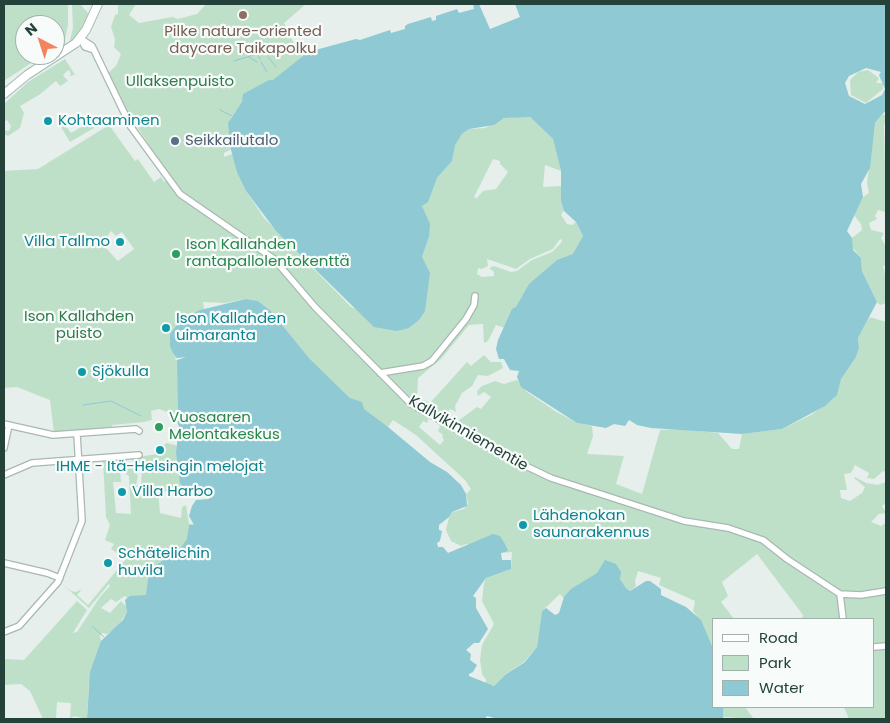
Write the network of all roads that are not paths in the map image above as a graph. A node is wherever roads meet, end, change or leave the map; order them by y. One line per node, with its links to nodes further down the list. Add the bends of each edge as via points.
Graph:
1 (98, 4): 2 (street)
2 (80, 38): 3 (street); 5 (street, Kallvikinniementie, via 85,47 94,50 131,127 180,194 274,259)
3 (4, 94)
4 (475, 296): 5 (street, via 466,319 432,361 423,366)
5 (380, 373): 16 (street, Kallvikinniementie, via 411,404 532,470 684,521 752,535)
6 (6, 424): 8 (street, via 53,435); 9 (street)
7 (139, 431): 8 (street)
8 (77, 434): 11 (street)
9 (4, 448)
10 (139, 455): 11 (street)
11 (79, 459): 12 (street, via 32,463); 14 (street, via 83,517)
12 (4, 475)
13 (4, 563): 14 (street)
14 (60, 578): 18 (street, via 19,626)
15 (886, 591): 16 (street)
16 (840, 594): 17 (street)
17 (843, 618)
18 (4, 632)

